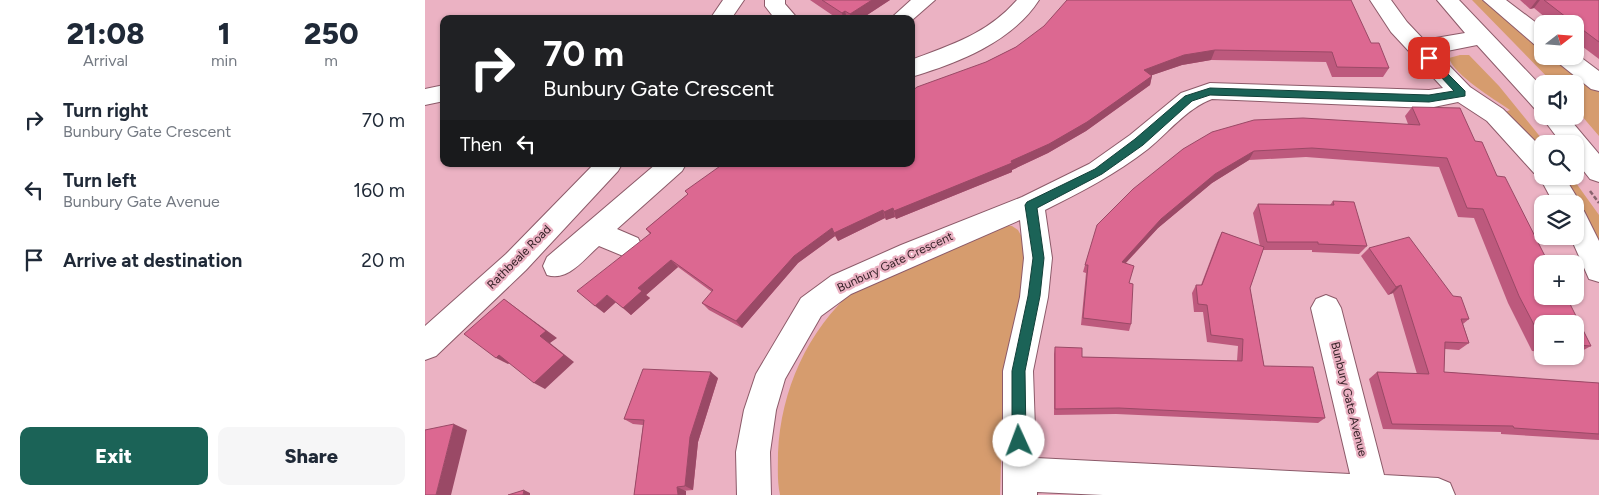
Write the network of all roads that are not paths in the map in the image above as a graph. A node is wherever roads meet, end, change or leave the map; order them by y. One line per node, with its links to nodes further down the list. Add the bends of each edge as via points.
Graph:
1 (734, 0): 8 (street)
2 (775, 0): 9 (street, via 775,6)
3 (925, 0): 10 (street)
4 (1029, 0): 15 (street, via 1010,22 984,40)
5 (1380, 0): 13 (street, via 1399,27)
6 (1447, 0): 12 (street)
7 (1493, 0): 11 (street)
8 (722, 15)
9 (784, 15)
10 (905, 15)
11 (1534, 33)
12 (1482, 37): 13 (street); 17 (street)
13 (1420, 48): 19 (street)
14 (1576, 65): 16 (street)
15 (915, 67)
16 (1599, 83)
17 (1534, 93)
18 (440, 94): 20 (street)
19 (1462, 94): 22 (street, via 1495,115); 26 (street, Bunbury Gate Crescent, via 1429,99 1210,91 1189,99 1098,172)
20 (425, 97)
21 (1560, 125): 25 (street)
22 (1534, 156)
23 (606, 167): 33 (street, Rathbeale Road, via 516,262)
24 (670, 167): 27 (street)
25 (1599, 172)
26 (1031, 205): 34 (street, via 1038,258 1034,296 1018,371); 36 (street, Bunbury Gate Crescent, via 841,285 811,307 775,366 765,392 753,452)
27 (596, 232): 29 (street); 30 (street)
28 (1584, 238): 31 (street)
29 (627, 246)
30 (557, 266)
31 (1599, 270)
32 (1326, 308): 35 (street, Bunbury Gate Avenue)
33 (425, 346)
34 (1021, 484): 35 (street)
35 (1371, 490): 37 (street)
36 (754, 495)
37 (1438, 495)

